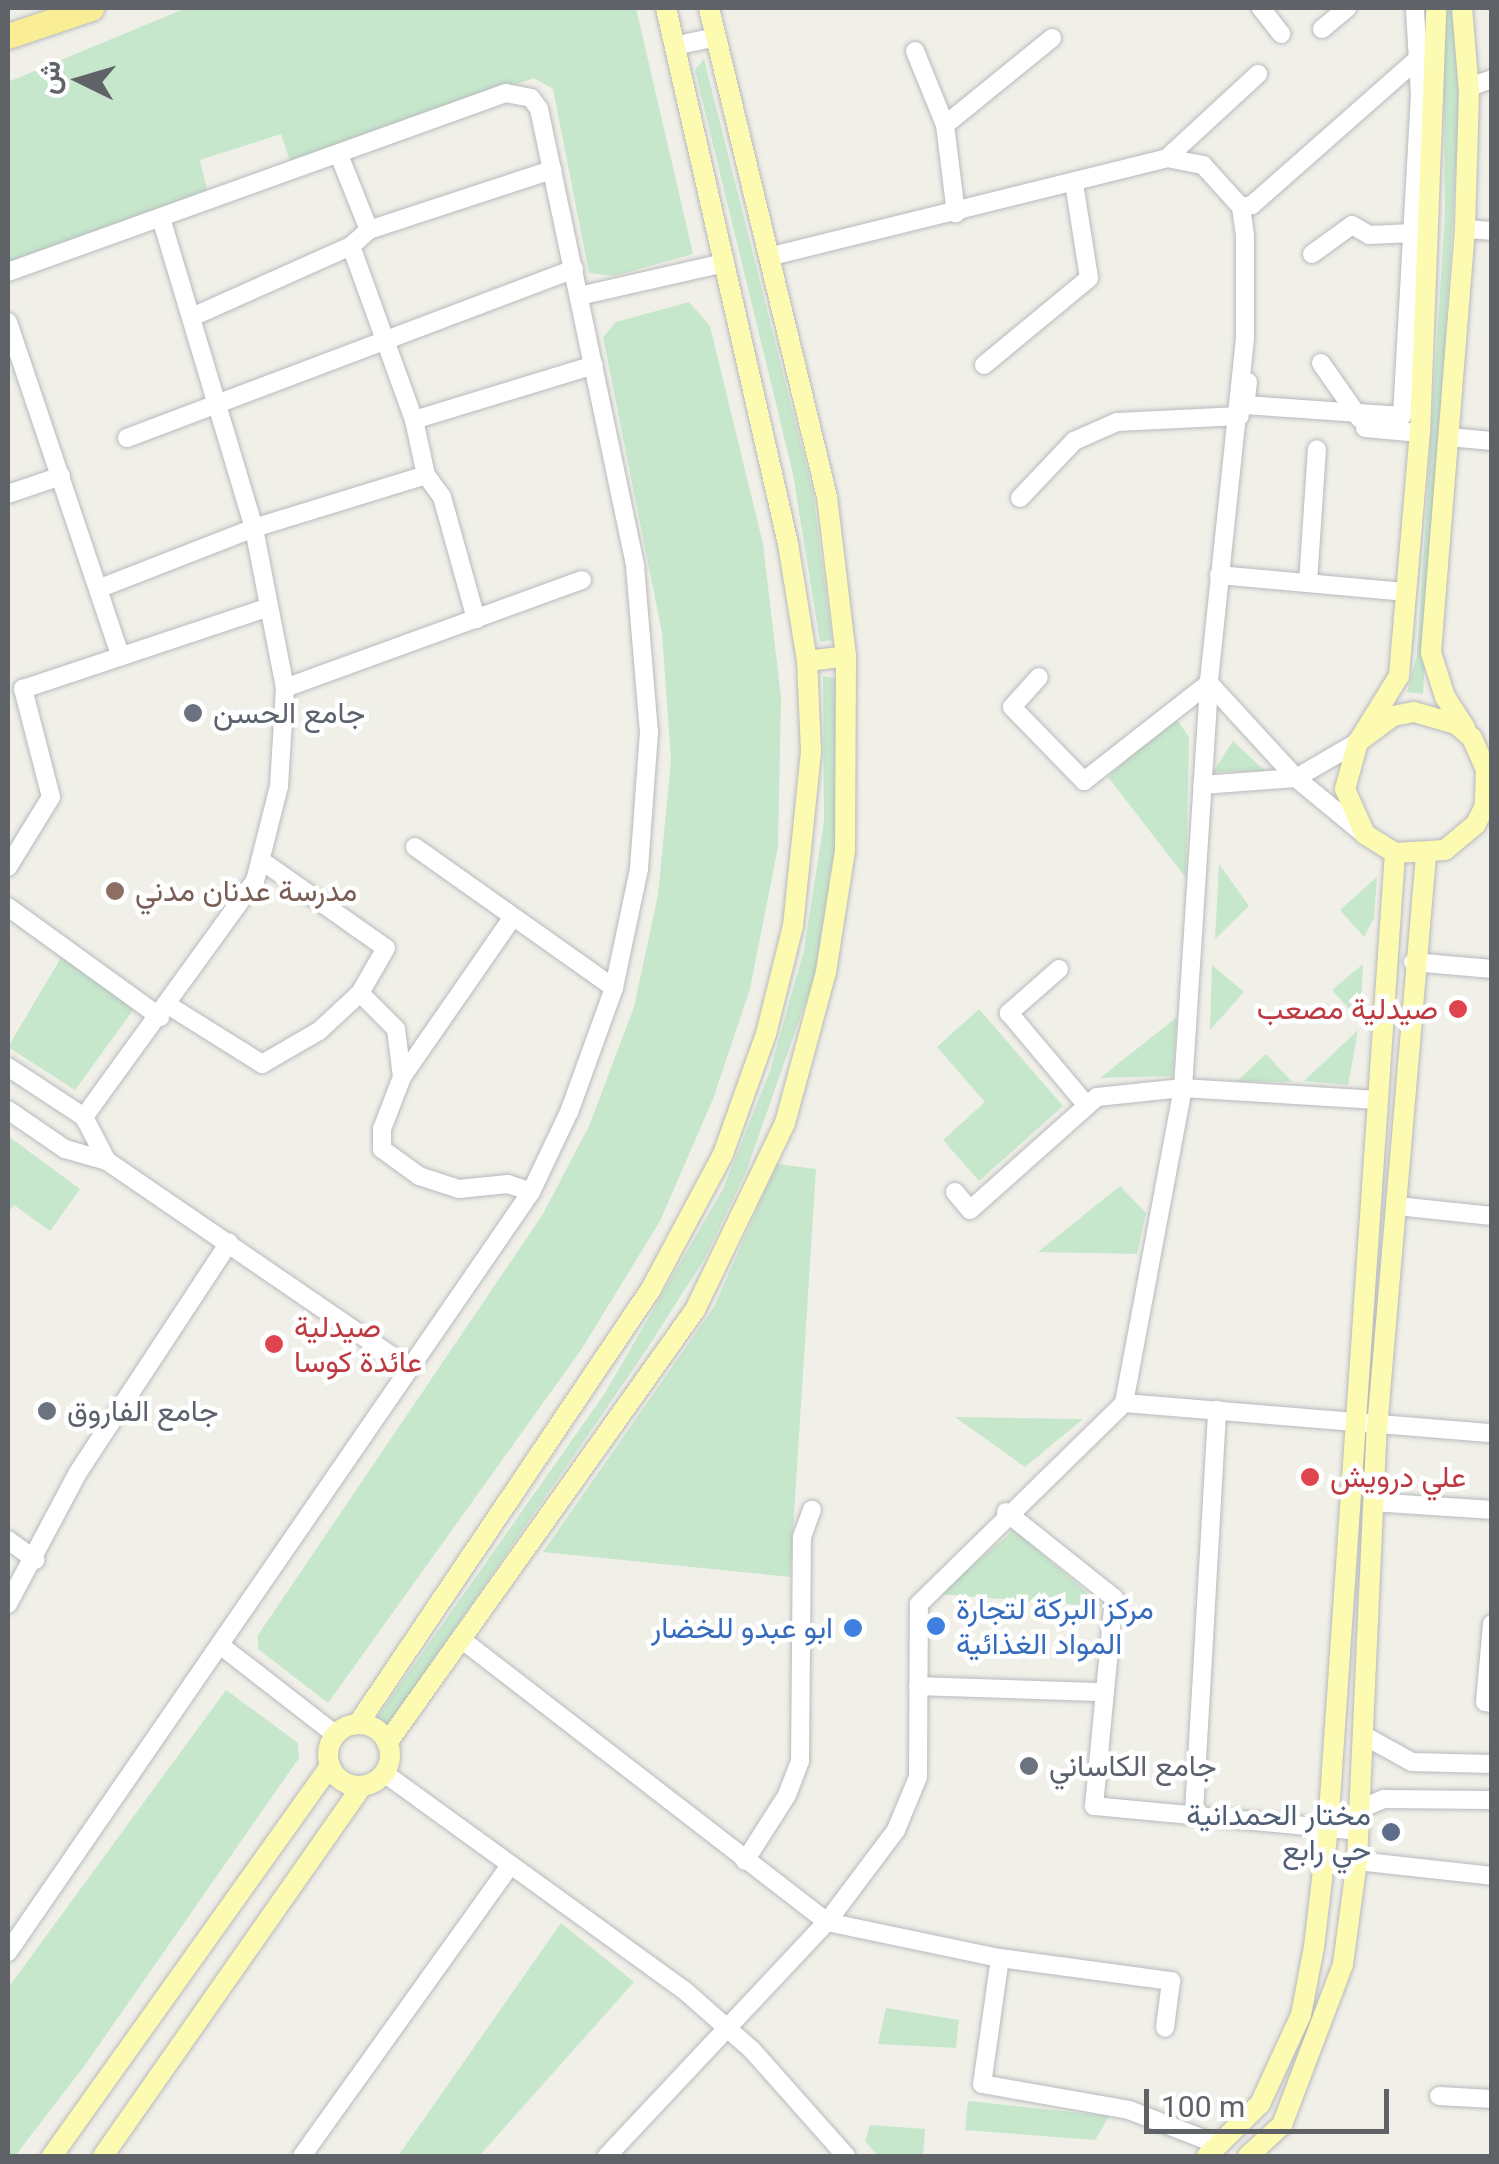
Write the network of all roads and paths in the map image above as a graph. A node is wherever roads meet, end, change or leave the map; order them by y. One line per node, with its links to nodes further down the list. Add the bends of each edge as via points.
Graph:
1 (91, 8): 11 (highway)
2 (666, 8): 14 (main road)
3 (709, 8): 12 (main road)
4 (1260, 8): 10 (street)
5 (1347, 8): 9 (street)
6 (1416, 8): 16 (street)
7 (1436, 8): 50 (main road)
8 (1462, 8): 19 (main road)
9 (1322, 29)
10 (1280, 34)
11 (8, 36)
12 (716, 37): 14 (street); 34 (main road)
13 (1052, 38): 20 (street)
14 (674, 46): 35 (main road)
15 (915, 51): 20 (street)
16 (1420, 57): 25 (street, via 1252,205); 31 (street)
17 (1258, 74): 22 (street)
18 (1492, 79): 19 (street)
19 (1469, 87): 28 (main road)
20 (945, 125): 26 (street)
21 (339, 154): 23 (street, via 512,92 539,108); 27 (street); 29 (street)
22 (1167, 158): 24 (street); 25 (street, via 1203,165)
23 (552, 170): 29 (street); 36 (street)
24 (1074, 183): 26 (street); 45 (street, via 1089,278)
25 (1241, 207): 39 (street)
26 (956, 212): 34 (street)
27 (161, 218): 37 (street); 40 (street)
28 (1465, 229): 30 (street); 52 (main road)
29 (369, 230): 32 (street)
30 (1492, 232)
31 (1413, 233): 33 (street, via 1369,236 1352,225); 49 (street, via 1402,416)
32 (351, 246): 40 (street); 42 (street)
33 (1312, 254)
34 (768, 257): 68 (main road, via 827,498)
35 (720, 264): 38 (street); 69 (main road, via 788,544)
36 (574, 269): 38 (street); 42 (street)
37 (8, 272)
38 (580, 296): 44 (street)
39 (1245, 316): 47 (street); 49 (street, via 1252,333 1246,405)
40 (192, 317): 46 (street)
41 (8, 322): 56 (street)
42 (382, 340): 46 (street); 48 (street)
43 (1321, 363): 49 (street)
44 (594, 365): 48 (street); 89 (street, via 648,664 648,799)
45 (984, 365)
46 (219, 408): 51 (street); 59 (street)
47 (1232, 415): 49 (street); 58 (street, via 1117,422 1074,442); 60 (street)
48 (414, 420): 55 (street)
49 (1362, 421): 50 (street)
50 (1420, 433): 64 (main road)
51 (127, 438)
52 (1449, 438): 53 (street); 73 (main road, via 1430,653 1445,697)
53 (1492, 441)
54 (1317, 449): 62 (street)
55 (426, 475): 59 (street); 66 (street, via 442,497)
56 (61, 476): 57 (street); 63 (street)
57 (8, 494)
58 (1020, 498)
59 (254, 528): 63 (street); 65 (street)
60 (1220, 575): 62 (street); 71 (street)
61 (582, 580): 66 (street)
62 (1308, 583): 64 (street)
63 (100, 588): 67 (street)
64 (1406, 592): 74 (main road, via 1399,676)
65 (267, 608): 67 (street); 72 (street)
66 (476, 619): 72 (street)
67 (120, 654): 83 (street, via 23,688 50,796)
68 (846, 656): 69 (main road); 119 (main road, via 845,850 826,972 785,1123 695,1310)
69 (807, 661): 124 (main road, via 811,751 794,926 766,1034 722,1154 651,1288)
70 (1039, 677): 71 (street, via 1012,707 1084,781)
71 (1209, 683): 75 (street); 76 (street)
72 (285, 688): 82 (street, via 278,786)
73 (1472, 738): 74 (main road, via 1446,719 1414,712 1392,716); 77 (main road)
74 (1358, 742): 75 (street); 78 (main road, via 1345,790)
75 (1296, 778): 76 (street); 78 (street)
76 (1202, 785): 94 (street)
77 (1490, 787): 81 (main road, via 1462,839)
78 (1365, 834): 80 (main road)
79 (415, 847): 85 (street)
80 (1395, 853): 81 (main road); 95 (main road)
81 (1426, 855): 86 (main road)
82 (262, 860): 90 (street, via 386,948); 91 (street, via 255,881)
83 (8, 867)
84 (8, 907): 91 (street)
85 (512, 918): 89 (street); 93 (street)
86 (1413, 962): 88 (street); 102 (main road)
87 (1060, 968): 96 (street, via 1009,1013)
88 (1492, 969)
89 (614, 988): 100 (street, via 569,1112)
90 (360, 994): 91 (street, via 319,1031 262,1064); 93 (street, via 396,1029)
91 (164, 1011): 98 (street)
92 (8, 1066): 98 (street)
93 (402, 1077): 100 (street, via 382,1128 382,1149 419,1176 459,1189 508,1184)
94 (1183, 1088): 95 (street); 96 (street); 106 (street)
95 (1378, 1100): 108 (main road)
96 (1084, 1102): 101 (street, via 970,1210)
97 (8, 1110): 99 (street, via 66,1148)
98 (84, 1116): 99 (street)
99 (107, 1160): 104 (street)
100 (531, 1192): 105 (street)
101 (954, 1192)
102 (1397, 1206): 103 (street); 109 (main road)
103 (1492, 1216)
104 (229, 1244): 105 (street); 116 (street, via 77,1474)
105 (408, 1368): 120 (street)
106 (1124, 1403): 107 (street); 114 (street)
107 (1218, 1410): 108 (street); 134 (street)
108 (1353, 1424): 109 (street); 135 (main road)
109 (1377, 1428): 110 (street); 111 (main road)
110 (1492, 1433)
111 (1373, 1502): 113 (street); 126 (main road)
112 (812, 1510): 137 (street, via 802,1537 800,1761)
113 (1492, 1510)
114 (1006, 1512): 121 (street, via 919,1604); 122 (street, via 1114,1598)
115 (8, 1540): 116 (street)
116 (36, 1560): 117 (street)
117 (8, 1604)
118 (1492, 1624): 123 (street, via 1485,1702)
119 (461, 1639): 127 (main road); 137 (street)
120 (220, 1644): 125 (street); 142 (street)
121 (918, 1686): 122 (street); 141 (street, via 918,1777 896,1830)
122 (1103, 1692): 134 (street, via 1094,1806)
123 (1492, 1702)
124 (358, 1724): 125 (main road); 127 (main road, via 373,1727)
125 (336, 1735): 129 (main road)
126 (1363, 1735): 128 (street, via 1412,1762); 133 (main road)
127 (387, 1742): 130 (main road)
128 (1492, 1764)
129 (330, 1766): 131 (main road, via 341,1780); 149 (main road)
130 (384, 1773): 131 (main road); 139 (street)
131 (362, 1786): 150 (main road)
132 (1492, 1800): 133 (street, via 1384,1800)
133 (1360, 1808): 136 (main road)
134 (1194, 1812): 135 (street)
135 (1328, 1828): 136 (street); 148 (main road, via 1301,2015 1260,2104)
136 (1358, 1830): 138 (main road)
137 (745, 1861): 141 (street)
138 (1357, 1861): 140 (street); 154 (main road, via 1342,1968 1282,2125)
139 (510, 1866): 144 (street); 151 (street)
140 (1492, 1876)
141 (827, 1922): 143 (street); 144 (street)
142 (8, 1952)
143 (1000, 1958): 145 (street, via 1171,1981); 148 (street, via 982,2084 1129,2110)
144 (726, 2026): 152 (street); 153 (street)
145 (1165, 2028)
146 (1438, 2096): 147 (street)
147 (1492, 2098)
148 (1213, 2151)
149 (52, 2156)
150 (103, 2156)
151 (302, 2156)
152 (607, 2156)
153 (846, 2156)
154 (1248, 2156)

